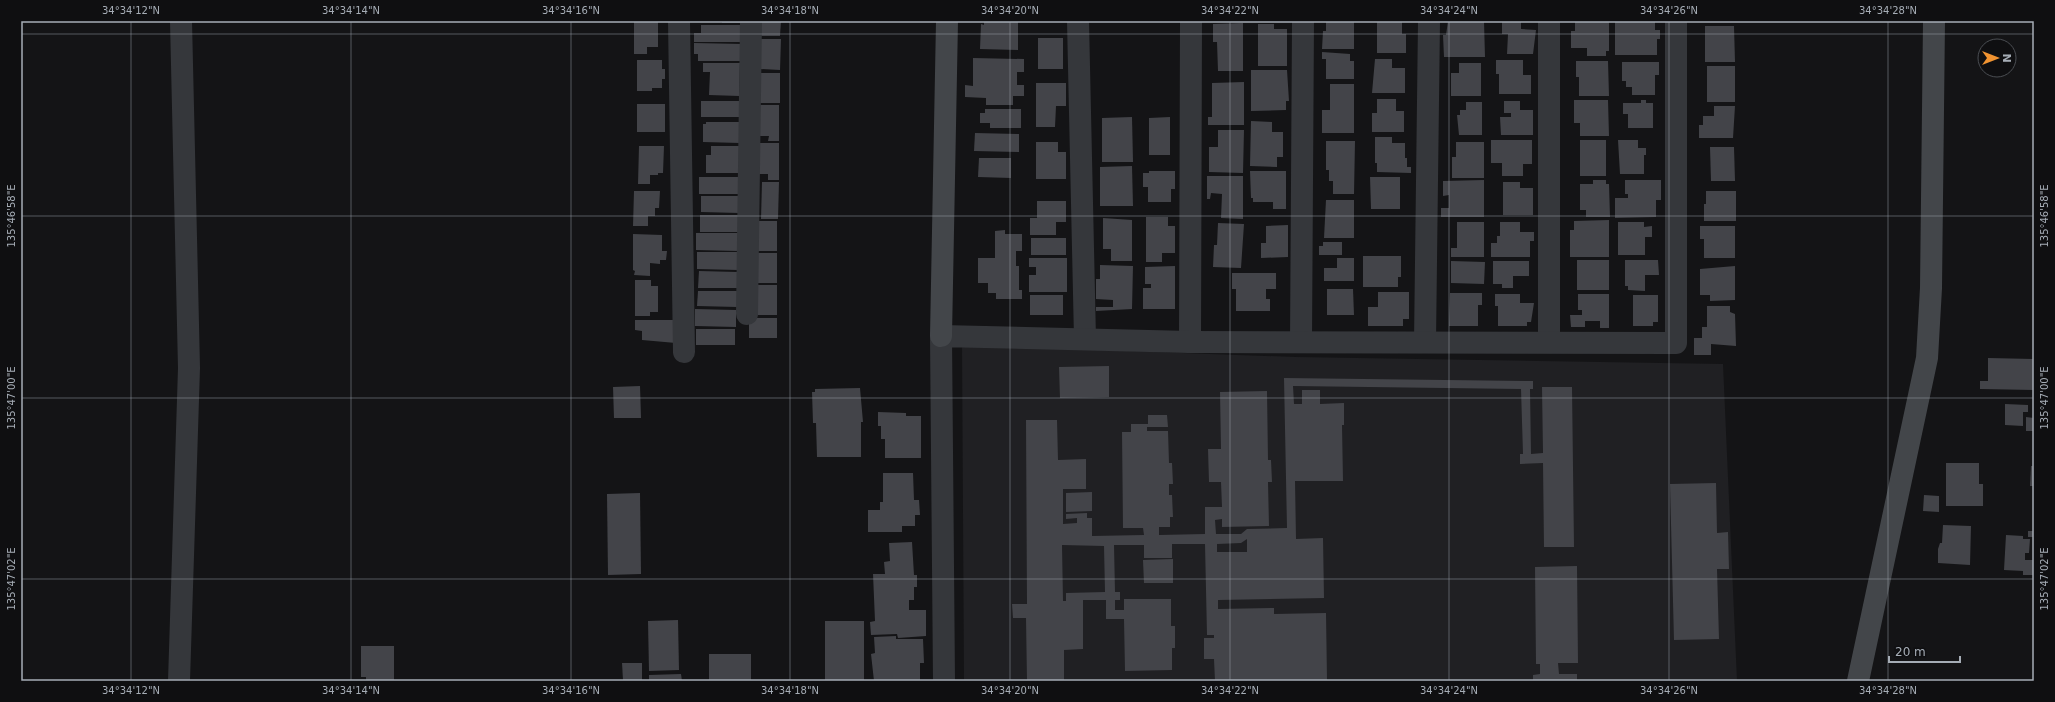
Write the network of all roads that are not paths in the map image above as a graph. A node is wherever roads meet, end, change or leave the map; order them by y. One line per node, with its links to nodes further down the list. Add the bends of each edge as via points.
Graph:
1 (181, 21): 20 (street, via 189,368)
2 (679, 21): 19 (street)
3 (751, 21): 12 (street)
4 (947, 21): 13 (street)
5 (1078, 21): 14 (street)
6 (1191, 21): 15 (street)
7 (1303, 21): 16 (street)
8 (1429, 21): 17 (street)
9 (1549, 21): 18 (street)
10 (1676, 21): 18 (street, via 1676,343)
11 (1934, 21): 22 (street, via 1931,288 1927,358)
12 (747, 314)
13 (941, 336): 14 (street); 21 (street)
14 (1085, 339): 15 (street)
15 (1190, 342): 16 (street)
16 (1301, 342): 17 (street)
17 (1425, 342): 18 (street)
18 (1549, 342)
19 (684, 352)
20 (179, 681)
21 (944, 681)
22 (1858, 681)

